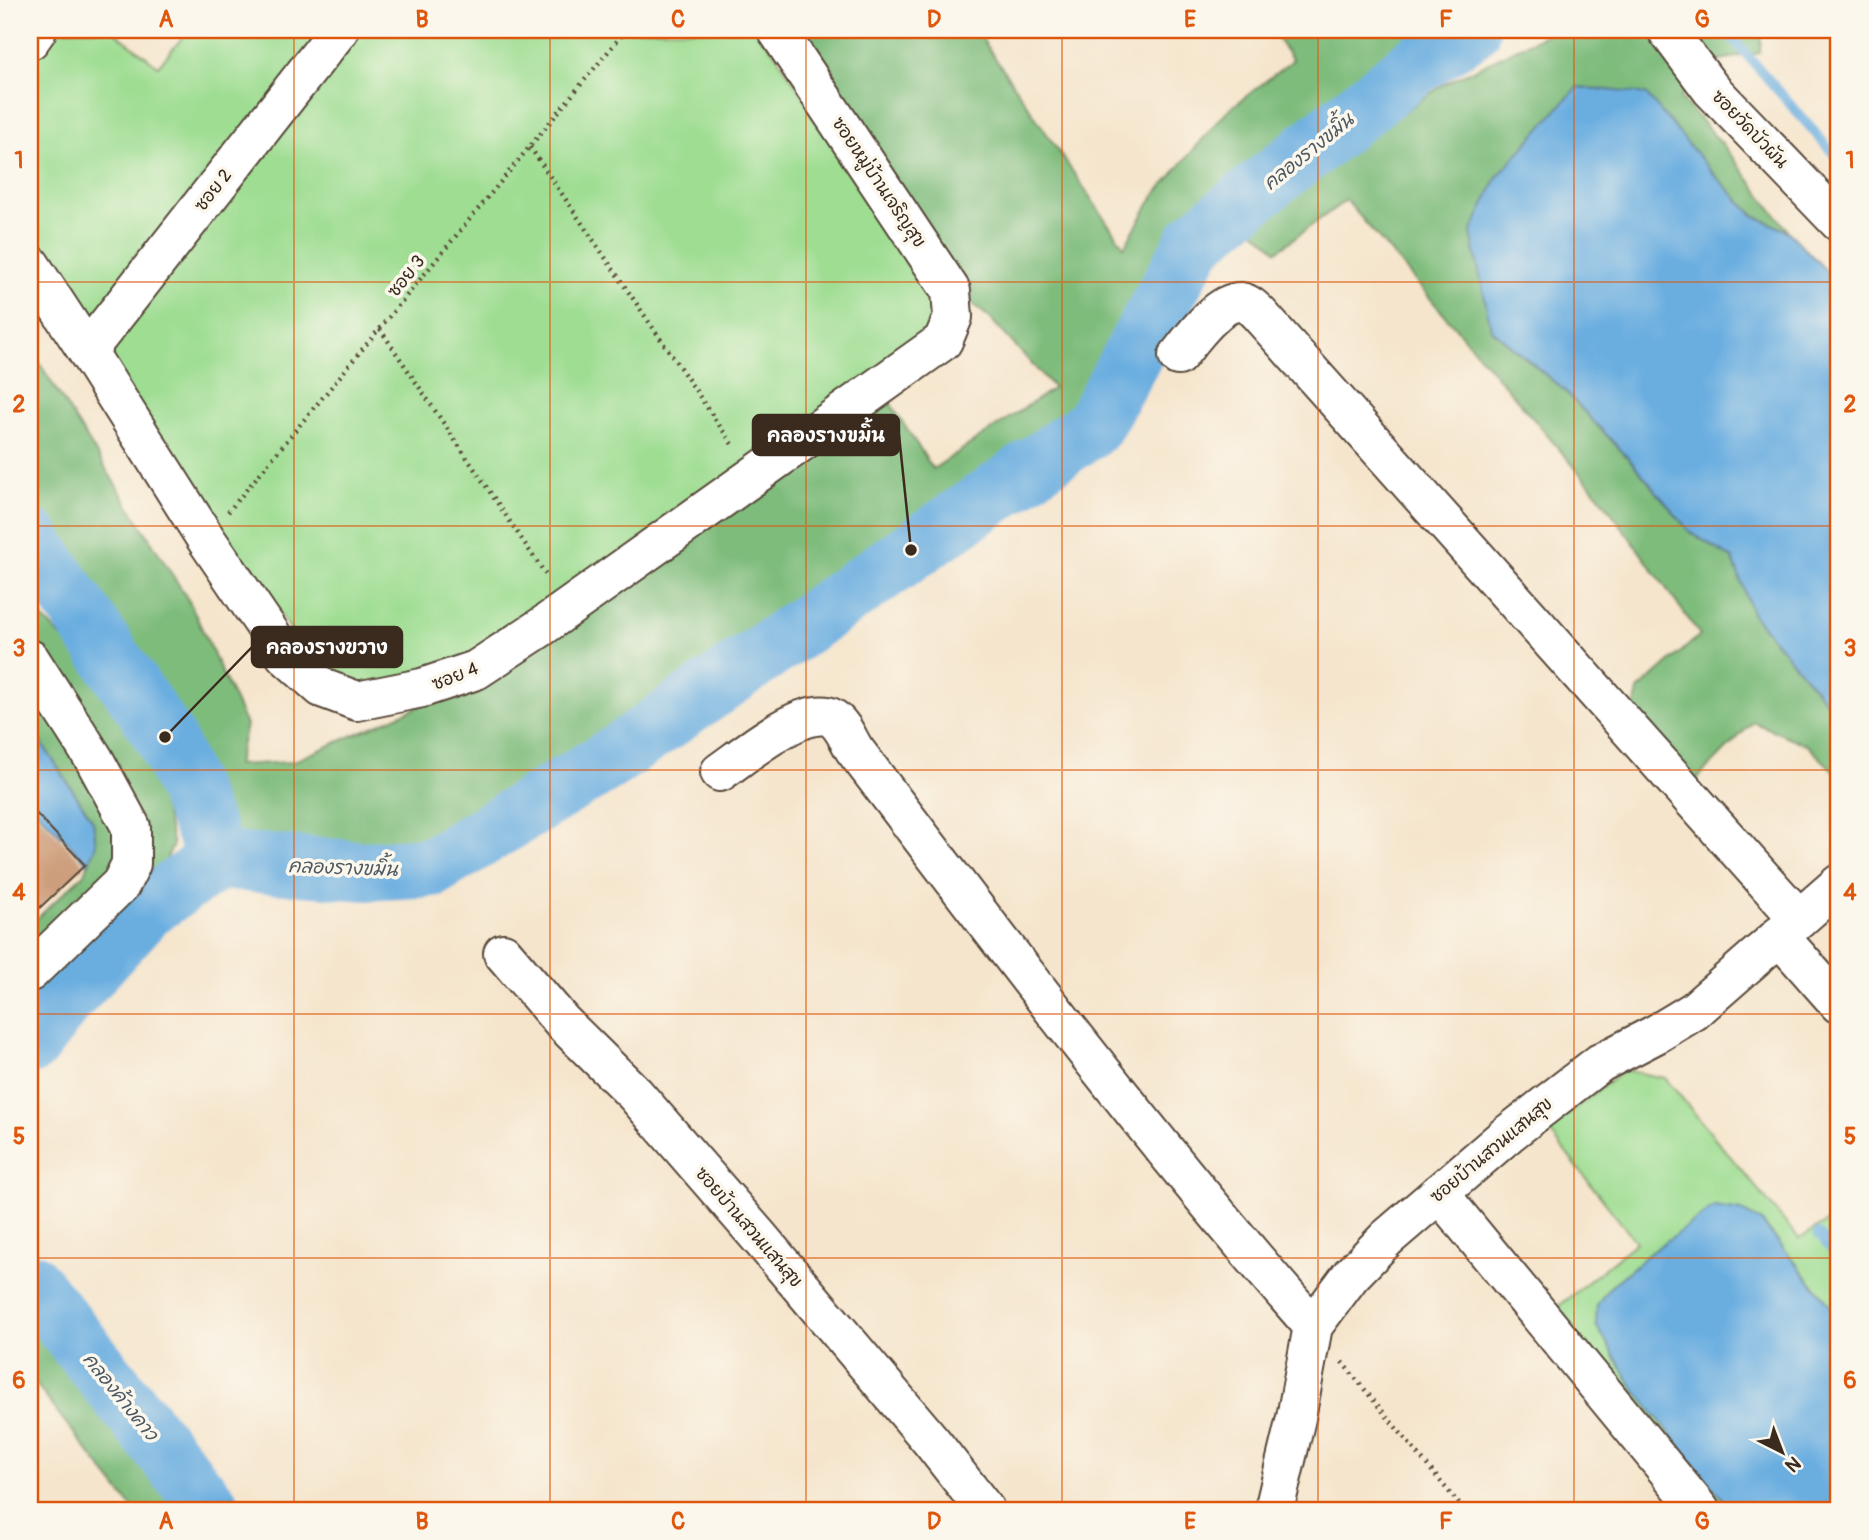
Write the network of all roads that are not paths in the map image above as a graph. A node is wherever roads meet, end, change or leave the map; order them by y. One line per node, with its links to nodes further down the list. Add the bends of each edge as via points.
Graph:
1 (37, 30): 5 (street)
2 (339, 30): 9 (street, ซอย 2)
3 (777, 30): 8 (street, ซอยหมู่บ้านเจริญสุข, via 951,290 953,317)
4 (1667, 30): 6 (street, ซอยวัดบัวผัน, via 1711,89)
5 (30, 40)
6 (1839, 222)
7 (30, 264): 9 (street, ซอย 4)
8 (943, 341): 9 (street, ซอย 4, via 476,670 422,688 357,701 322,688 285,655)
9 (87, 351)
10 (1178, 356): 14 (street, via 1197,331 1232,303 1249,304)
11 (30, 659): 16 (street, via 131,827 131,864 121,884)
12 (720, 772): 19 (street, via 809,716 821,714 840,725 1100,1072)
13 (1839, 884): 14 (street, ซอยบ้านสวนแสนสุข)
14 (1789, 927): 17 (street); 18 (street, ซอยบ้านสวนแสนสุข, via 1694,1011 1600,1063)
15 (503, 953): 20 (street, ซอยบ้านสวนแสนสุข, via 562,1022 635,1094 759,1237)
16 (30, 972)
17 (1839, 1004)
18 (1439, 1193): 19 (street, ซอยบ้านสวนแสนสุข, via 1351,1275); 22 (street)
19 (1312, 1326): 21 (street, ซอยบ้านสวนแสนสุข)
20 (985, 1510)
21 (1274, 1510)
22 (1700, 1510)

